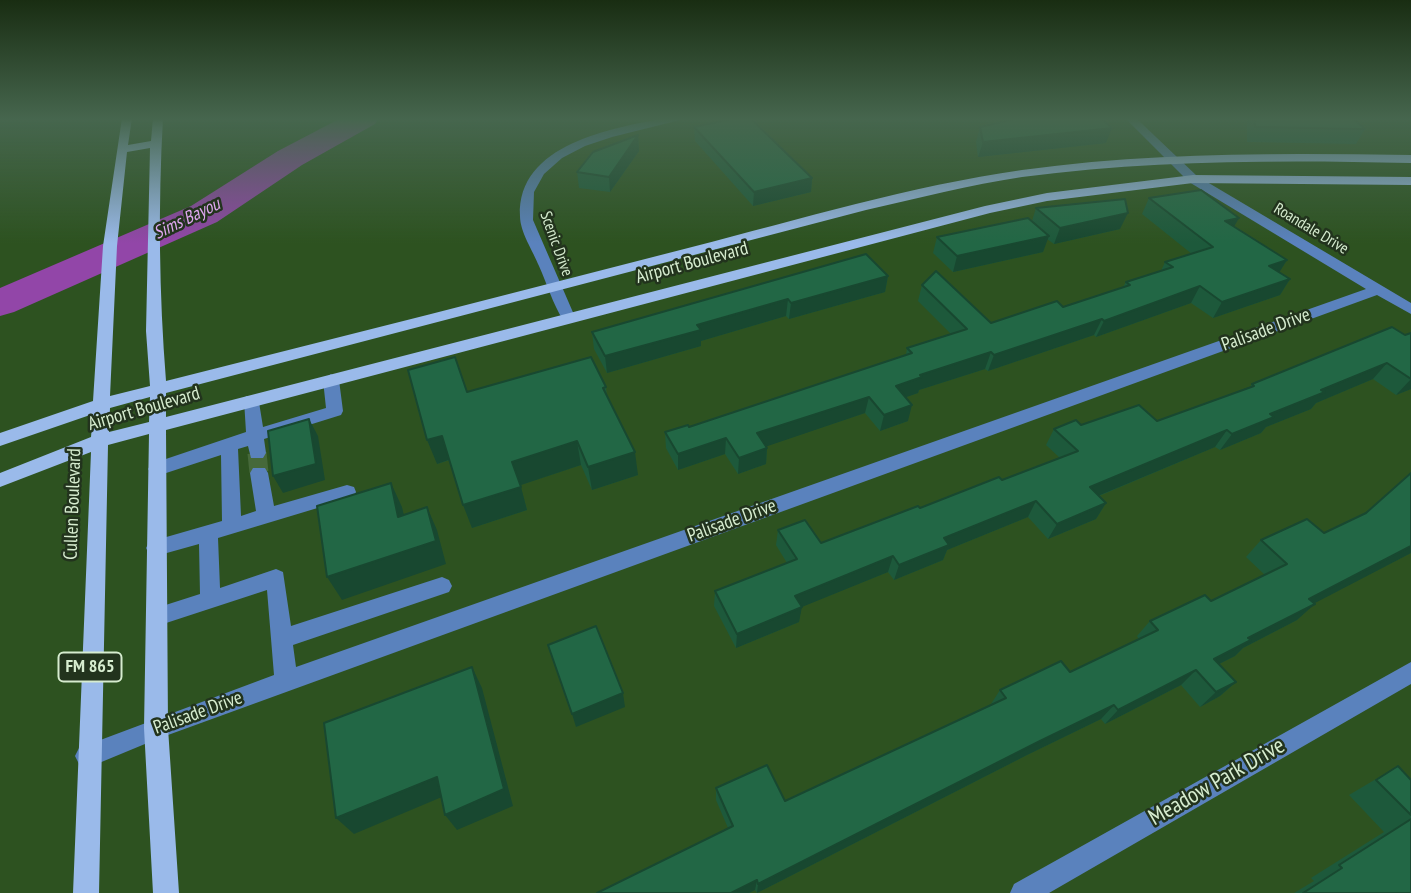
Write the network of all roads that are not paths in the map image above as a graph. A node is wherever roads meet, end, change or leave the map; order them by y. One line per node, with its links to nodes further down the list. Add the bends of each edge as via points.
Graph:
1 (119, 160): 16 (main road, Cullen Boulevard / FM 865)
2 (155, 160): 14 (main road)
3 (552, 160): 9 (street, Scenic Drive, via 530,183 526,218)
4 (1174, 160): 5 (main road, Airport Boulevard); 6 (street); 8 (main road, Airport Boulevard, via 1019,174)
5 (1193, 160)
6 (1193, 179): 7 (main road, Airport Boulevard); 8 (main road, Airport Boulevard); 10 (street, Roandale Drive)
7 (1411, 181)
8 (877, 220): 9 (main road, Airport Boulevard); 12 (main road, Airport Boulevard)
9 (555, 286): 12 (street, Scenic Drive); 14 (main road, Airport Boulevard)
10 (1379, 289): 11 (street, Roandale Drive); 35 (street, Palisade Drive)
11 (1411, 309)
12 (568, 317): 13 (main road, Airport Boulevard)
13 (331, 380): 15 (main road, Airport Boulevard); 20 (street, via 335,411)
14 (158, 389): 16 (main road, Airport Boulevard); 17 (main road)
15 (253, 400): 17 (main road, Airport Boulevard); 20 (street)
16 (102, 404): 18 (main road, Airport Boulevard); 19 (main road, Cullen Boulevard / FM 865)
17 (157, 426): 19 (main road, Airport Boulevard); 22 (main road)
18 (0, 440)
19 (100, 441): 24 (main road, Airport Boulevard); 37 (main road, Cullen Boulevard / FM 865)
20 (256, 444): 21 (street)
21 (229, 446): 22 (street); 27 (street)
22 (157, 469): 29 (main road)
23 (259, 473): 26 (street)
24 (0, 481)
25 (347, 492): 26 (street)
26 (266, 516): 27 (street)
27 (232, 526): 28 (street)
28 (208, 534): 29 (street); 31 (street)
29 (156, 548): 32 (main road)
30 (442, 586): 33 (street)
31 (210, 600): 32 (street); 33 (street, via 276,579)
32 (157, 617): 36 (main road)
33 (282, 639): 35 (street)
34 (1411, 672): 40 (street, Meadow Park Drive)
35 (286, 681): 36 (street, Palisade Drive)
36 (156, 728): 37 (street, Palisade Drive); 39 (main road)
37 (87, 756): 38 (main road, Cullen Boulevard / FM 865)
38 (86, 893)
39 (166, 893)
40 (1023, 893)

